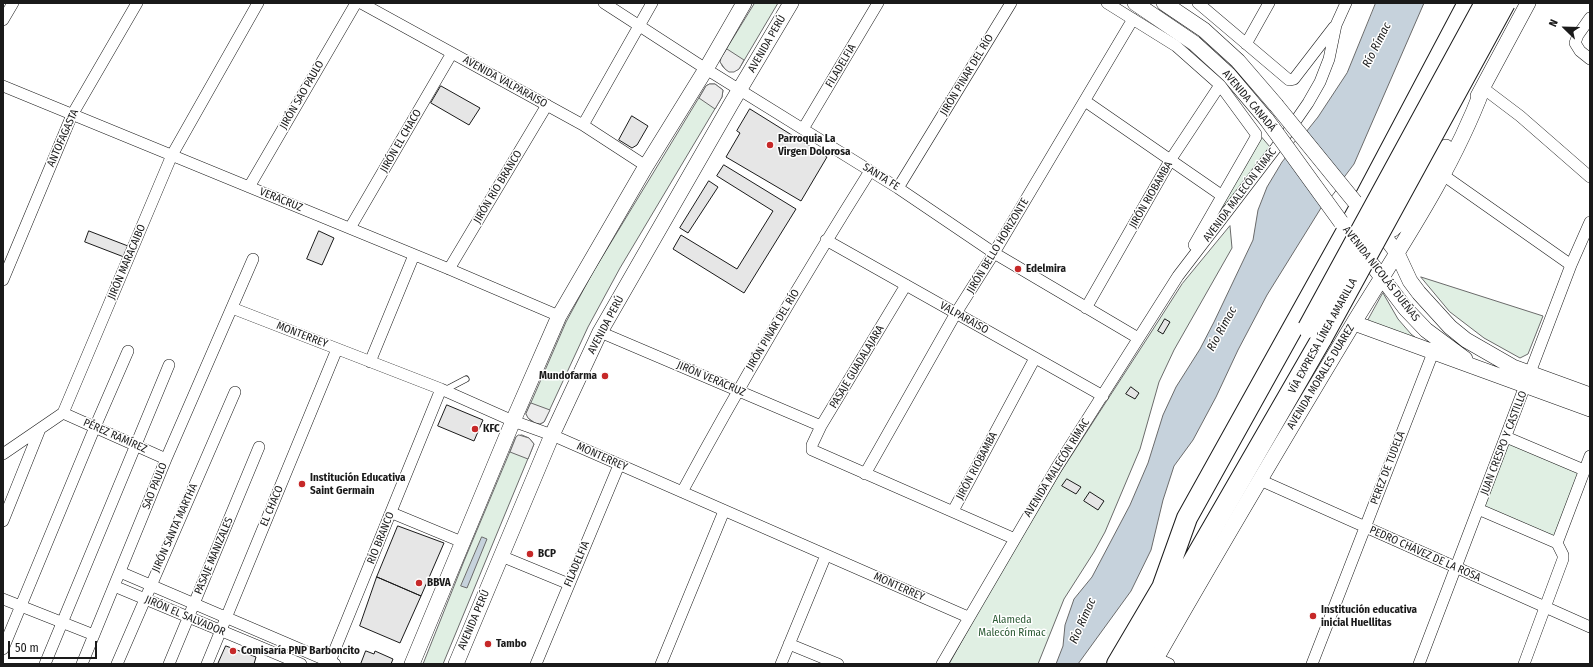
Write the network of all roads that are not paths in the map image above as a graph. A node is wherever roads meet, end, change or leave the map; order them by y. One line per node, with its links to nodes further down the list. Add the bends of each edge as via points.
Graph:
1 (13, 3): 24 (street)
2 (137, 3): 37 (street, ANTOFAGASTA)
3 (258, 3): 41 (street, JIRÓN MARACAIBO)
4 (356, 3): 47 (street, JIRÓN SAO PAULO)
5 (361, 3): 28 (street, AVENIDA VALPARAISO)
6 (604, 3): 25 (street, SANTA FE)
7 (652, 3): 25 (street)
8 (744, 3): 30 (main road)
9 (791, 3): 34 (main road, AVENIDA PERÚ)
10 (878, 3): 39 (street, FILADELFIA)
11 (1011, 3): 48 (street, JIRÓN PINAR DEL RÍO)
12 (1107, 3): 23 (street, AVENIDA CANADÁ)
13 (1136, 3): 52 (main road, AVENIDA CANADÁ, bridge, via 1194,43 1229,75 1267,120)
14 (1164, 3): 50 (main road, AVENIDA CANADÁ, bridge, via 1204,30 1238,61)
15 (1198, 3): 27 (street)
16 (1269, 3): 27 (street)
17 (1346, 3): 26 (street, AVENIDA MALECÓN RÍMAC)
18 (1468, 3): 50 (highway)
19 (1485, 3): 72 (highway, VÍA EXPRESA LÍNEA AMARILLA, bridge)
20 (1505, 3): 72 (highway, VÍA EXPRESA LÍNEA AMARILLA, bridge)
21 (1528, 3): 33 (main road, AVENIDA MORALES DUAREZ)
22 (1590, 18): 29 (street, via 1575,43)
23 (1133, 19): 31 (street, AVENIDA CANADÁ, via 1176,46); 35 (street, JIRÓN BELLO HORIZONTE)
24 (3, 20)
25 (639, 25): 30 (street, SANTA FE); 38 (street)
26 (1336, 25): 27 (street, AVENIDA MALECÓN RÍMAC, via 1294,79 1288,80); 63 (street, AVENIDA MALECÓN RÍMAC, via 1329,59 1308,103)
27 (1246, 44)
28 (452, 53): 36 (street, AVENIDA VALPARAISO); 53 (street, JIRÓN EL CHACO)
29 (1590, 59)
30 (706, 69): 34 (street, SANTA FE); 43 (main road)
31 (1220, 85): 40 (street, AVENIDA CANADÁ); 42 (street, JIRÓN RIOBAMBA)
32 (3, 86): 37 (street, VERACRUZ)
33 (1483, 88): 45 (main road, AVENIDA MORALES DUAREZ, via 1470,124); 46 (street, via 1520,116); 54 (main road, AVENIDA MORALES DUAREZ, via 1408,214 1393,229)
34 (740, 89): 39 (street, SANTA FE); 71 (main road, AVENIDA PERÚ)
35 (1085, 101): 42 (street); 56 (street, JIRÓN BELLO HORIZONTE)
36 (546, 105): 38 (street, AVENIDA VALPARAISO); 61 (street, JIRÓN RÍO BRANCO)
37 (72, 115): 41 (street, VERACRUZ); 64 (street, ANTOFAGASTA)
38 (583, 125): 43 (street, AVENIDA VALPARAISO)
39 (803, 129): 44 (street, SANTA FE)
40 (1254, 132): 49 (street, AVENIDA MALECÓN RÍMAC, via 1256,137)
41 (172, 155): 47 (street, VERACRUZ); 88 (street, JIRÓN MARACAIBO)
42 (1171, 159): 49 (street); 67 (street, JIRÓN RIOBAMBA)
43 (646, 166): 69 (main road)
44 (870, 171): 48 (street, SANTA FE); 55 (street, JIRÓN PINAR DEL RÍO)
45 (1443, 175): 57 (main road, AVENIDA MORALES DUAREZ); 60 (street)
46 (1590, 177)
47 (249, 187): 53 (street, VERACRUZ)
48 (898, 188): 56 (street, SANTA FE)
49 (1222, 195): 63 (street, AVENIDA MALECÓN RÍMAC)
50 (1358, 205): 52 (highway); 54 (main road, AVENIDA NICOLÁS DUEÑAS)
51 (1590, 222): 60 (street, JUAN CRESPO Y CASTILLO)
52 (1344, 226): 62 (main road, AVENIDA NICOLÁS DUEÑAS); 120 (highway, via 1187,518)
53 (350, 228): 58 (street, VERACRUZ)
54 (1383, 234): 57 (main road, AVENIDA NICOLÁS DUEÑAS)
55 (826, 240): 65 (street, VALPARAISO); 83 (street, JIRÓN PINAR DEL RÍO)
56 (994, 253): 67 (street, SANTA FE); 68 (street, JIRÓN BELLO HORIZONTE)
57 (1397, 253): 62 (main road, AVENIDA MORALES DUAREZ); 81 (main road, AVENIDA NICOLÁS DUEÑAS, via 1410,281 1450,327 1466,340 1513,367)
58 (414, 255): 61 (street, VERACRUZ); 78 (street)
59 (253, 259): 66 (street, SAO PAULO)
60 (1571, 265): 81 (street, JUAN CRESPO Y CASTILLO)
61 (449, 269): 69 (street, VERACRUZ)
62 (1385, 273): 70 (main road, AVENIDA MORALES DUAREZ); 74 (main road, AVENIDA NICOLÁS DUEÑAS, via 1405,308 1426,330)
63 (1178, 276): 73 (street, AVENIDA MALECÓN RÍMAC)
64 (3, 280)
65 (906, 285): 68 (street, VALPARAISO); 90 (street, PASAJE GUADALAJARA)
66 (232, 308): 75 (street, MONTERREY); 99 (street, SAO PAULO)
67 (1086, 308): 73 (street, SANTA FE)
68 (956, 314): 77 (street, VALPARAISO); 102 (street, JIRÓN BELLO HORIZONTE)
69 (559, 316): 89 (main road)
70 (1354, 323): 74 (main road, AVENIDA NICOLÁS DUEÑAS); 103 (main road, AVENIDA MORALES DUAREZ)
71 (600, 332): 83 (street, JIRÓN VERACRUZ); 93 (main road, AVENIDA PERÚ)
72 (1315, 333): 120 (highway, VÍA EXPRESA LÍNEA AMARILLA); 152 (highway, VÍA EXPRESA LÍNEA AMARILLA)
73 (1138, 338): 86 (street, AVENIDA MALECÓN RÍMAC)
74 (1436, 347): 81 (main road, AVENIDA NICOLÁS DUEÑAS, via 1479,368); 110 (street, PEREZ DE TUDELA)
75 (337, 348): 78 (street, MONTERREY); 128 (street, EL CHACO)
76 (128, 351): 91 (street)
77 (1035, 358): 86 (street, VALPARAISO); 107 (street, JIRÓN RIOBAMBA)
78 (370, 362): 82 (street, MONTERREY)
79 (169, 365): 95 (street)
80 (466, 378): 82 (lane)
81 (1528, 380): 85 (main road, AVENIDA NICOLÁS DUEÑAS); 87 (main road, AVENIDA NICOLÁS DUEÑAS); 94 (street, JUAN CRESPO Y CASTILLO)
82 (443, 390): 89 (street, MONTERREY); 108 (street, RÍO BRANCO)
83 (737, 390): 90 (street, JIRÓN VERACRUZ); 104 (street, JIRÓN PINAR DEL RÍO)
84 (235, 392): 119 (street, JIRÓN SANTA MARTHA)
85 (1590, 395)
86 (1102, 396): 111 (street, AVENIDA MALECÓN RÍMAC)
87 (1590, 409)
88 (63, 413): 91 (street, PÉREZ RAMÍREZ); 92 (street)
89 (513, 421): 93 (street, MONTERREY); 112 (main road)
90 (821, 426): 102 (street, PASAJE GUADALAJARA, via 812,450)
91 (95, 427): 95 (street, PÉREZ RAMÍREZ); 125 (street)
92 (40, 429): 97 (street); 109 (street)
93 (552, 435): 100 (street, MONTERREY); 115 (main road, AVENIDA PERÚ)
94 (1506, 437): 101 (street); 105 (street, JUAN CRESPO Y CASTILLO)
95 (136, 445): 99 (street, PÉREZ RAMÍREZ); 130 (street)
96 (259, 447): 124 (street, PASAJE MANIZALES)
97 (3, 454)
98 (1590, 456): 101 (street)
99 (166, 459): 117 (street, SAO PAULO)
100 (619, 465): 104 (street, MONTERREY); 118 (street, FILADELFIA)
101 (1584, 470): 113 (street)
102 (865, 474): 107 (street)
103 (1260, 480): 110 (street, PEDRO CHÁVEZ DE LA ROSA); 136 (main road, AVENIDA MORALES DUAREZ)
104 (682, 492): 106 (street, MONTERREY)
105 (1478, 509): 113 (street); 116 (street, JUAN CRESPO Y CASTILLO)
106 (724, 511): 114 (street, MONTERREY); 147 (street)
107 (953, 511): 111 (street)
108 (392, 513): 112 (street); 137 (street, RÍO BRANCO)
109 (3, 521)
110 (1365, 527): 116 (street, PEDRO CHÁVEZ DE LA ROSA); 153 (street, PEREZ DE TUDELA)
111 (1015, 539): 129 (street, AVENIDA MALECÓN RÍMAC)
112 (462, 542): 144 (main road)
113 (1558, 543): 126 (street, via 1563,557)
114 (826, 555): 129 (street, MONTERREY); 134 (street)
115 (501, 556): 118 (street); 145 (main road, AVENIDA PERÚ)
116 (1455, 567): 126 (street, PEDRO CHÁVEZ DE LA ROSA); 154 (street, JUAN CRESPO Y CASTILLO)
117 (120, 572): 119 (street, JIRÓN EL SALVADOR); 121 (street, SAO PAULO)
118 (569, 584): 146 (street, FILADELFIA)
119 (150, 585): 123 (street, JIRÓN SANTA MARTHA); 124 (street, JIRÓN EL SALVADOR)
120 (1163, 585): 151 (highway, VÍA EXPRESA LÍNEA AMARILLA)
121 (114, 586): 123 (street, JIRÓN EL SALVADOR); 133 (street, SAO PAULO)
122 (3, 599): 125 (street)
123 (144, 599): 127 (street, JIRÓN EL SALVADOR); 140 (street, JIRÓN SANTA MARTHA)
124 (194, 604): 127 (street, PASAJE MANIZALES); 128 (street, JIRÓN EL SALVADOR)
125 (21, 607): 130 (street); 135 (street)
126 (1546, 608): 131 (street, PEDRO CHÁVEZ DE LA ROSA); 155 (street)
127 (188, 617): 132 (street, JIRÓN EL SALVADOR); 141 (street, PASAJE MANIZALES)
128 (225, 617): 132 (street, EL CHACO); 137 (street, JIRÓN EL SALVADOR)
129 (968, 617): 150 (street, AVENIDA MALECÓN RÍMAC)
130 (63, 623): 133 (street); 138 (street)
131 (1590, 627)
132 (220, 630): 142 (street, EL CHACO); 143 (street, JIRÓN EL SALVADOR)
133 (94, 635): 139 (street, SAO PAULO)
134 (789, 644): 148 (street); 149 (street)
135 (3, 649)
136 (1159, 662)
137 (331, 663)
138 (45, 664)
139 (82, 664)
140 (117, 664)
141 (169, 664)
142 (206, 664)
143 (301, 664)
144 (412, 664)
145 (456, 664)
146 (536, 664)
147 (661, 664)
148 (781, 664)
149 (838, 664)
150 (942, 664)
151 (1117, 664)
152 (1134, 664)
153 (1312, 664)
154 (1419, 664)
155 (1524, 664)

